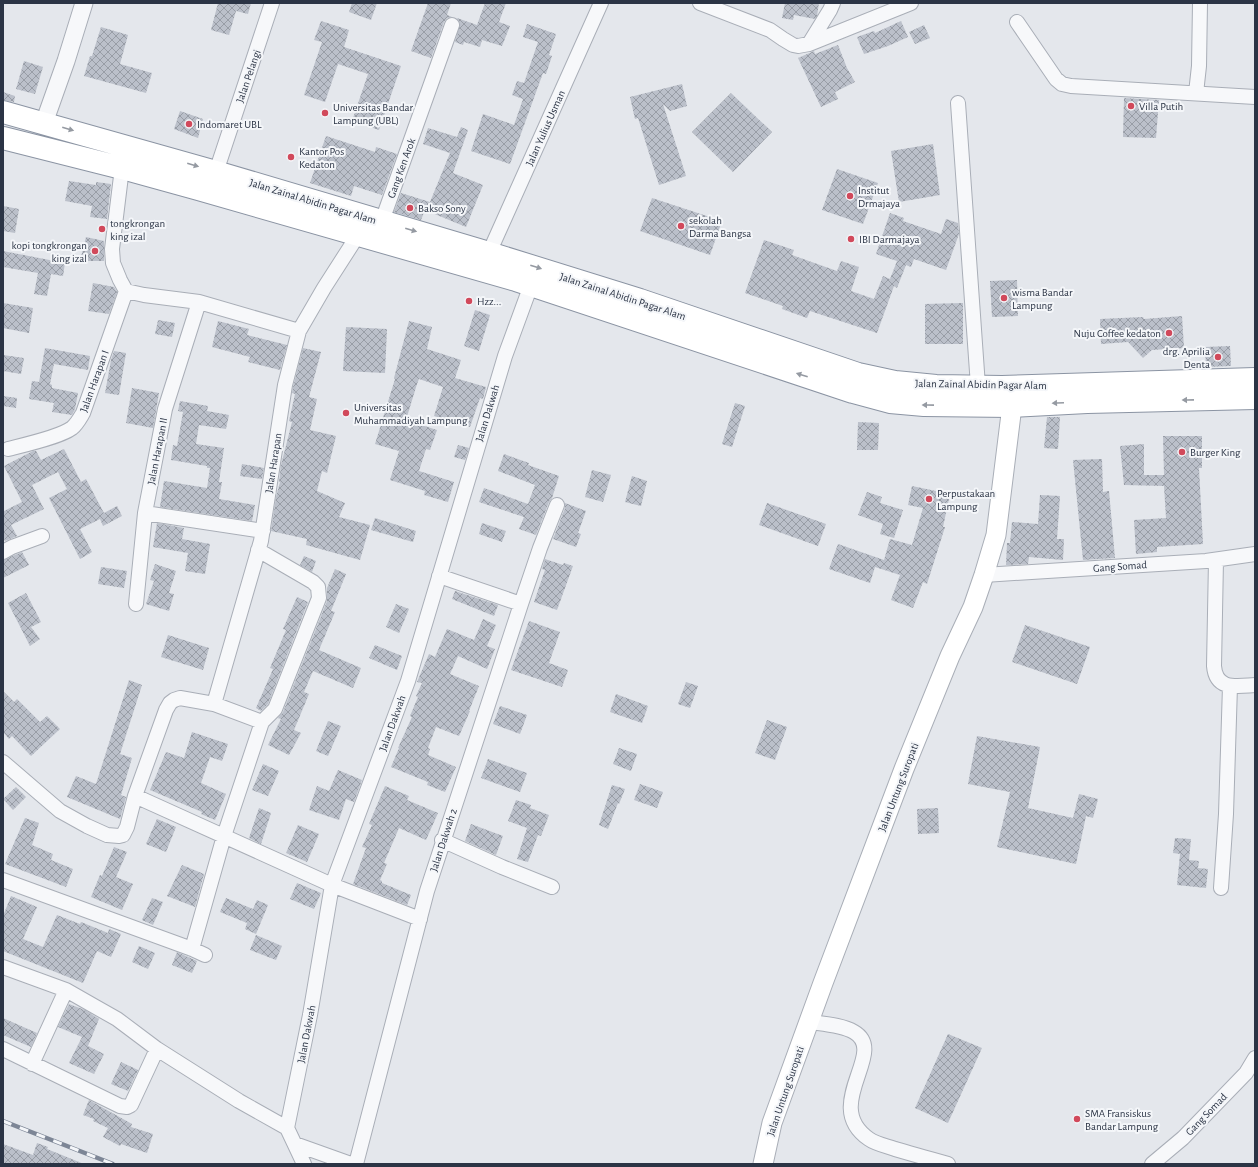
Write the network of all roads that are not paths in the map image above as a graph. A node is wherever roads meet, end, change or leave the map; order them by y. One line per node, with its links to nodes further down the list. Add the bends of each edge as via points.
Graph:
1 (84, 3): 15 (street)
2 (272, 3): 18 (street, Jalan Pelangi)
3 (601, 3): 21 (street, Jalan Yulius Usman)
4 (700, 3): 10 (street, via 770,30 793,45)
5 (833, 3): 10 (street)
6 (911, 3): 10 (street)
7 (1200, 3): 11 (street)
8 (1017, 22): 11 (street, via 1062,84)
9 (452, 25): 19 (street, Gang Ken Arok)
10 (809, 44)
11 (1196, 93): 12 (street)
12 (1255, 97)
13 (958, 103): 28 (street)
14 (3, 112): 15 (highway, Jalan Zainal Abidin Pagar Alam)
15 (44, 123): 18 (highway, Jalan Zainal Abidin Pagar Alam, one-way to 18)
16 (3, 138): 17 (highway, Jalan Zainal Abidin Pagar Alam)
17 (122, 168): 20 (highway, Jalan Zainal Abidin Pagar Alam); 23 (street, via 112,249 113,263)
18 (216, 172): 19 (highway, Jalan Zainal Abidin Pagar Alam)
19 (382, 221): 21 (highway, Jalan Zainal Abidin Pagar Alam, one-way to 21)
20 (358, 235): 22 (highway, Jalan Zainal Abidin Pagar Alam); 25 (street, Jalan Harapan)
21 (489, 253): 26 (highway, Jalan Zainal Abidin Pagar Alam, one-way to 26, via 640,300)
22 (531, 285): 26 (highway, Jalan Zainal Abidin Pagar Alam); 43 (street, Jalan Dakwah, via 505,356)
23 (126, 291): 24 (street); 33 (street, Jalan Harapan I, via 83,413 76,424 62,433)
24 (199, 302): 25 (street); 35 (street, Jalan Harapan II, via 165,409)
25 (299, 331): 36 (street, Jalan Harapan, via 285,385)
26 (699, 331): 28 (highway, Jalan Zainal Abidin Pagar Alam, via 895,382 936,386); 32 (highway, Jalan Zainal Abidin Pagar Alam, one-way to 26, via 890,402 859,394)
27 (1255, 379): 29 (highway, Jalan Zainal Abidin Pagar Alam)
28 (978, 386): 30 (highway, Jalan Zainal Abidin Pagar Alam)
29 (1209, 390): 30 (highway, Jalan Zainal Abidin Pagar Alam); 31 (highway, Jalan Zainal Abidin Pagar Alam)
30 (1100, 393): 32 (highway, Jalan Zainal Abidin Pagar Alam, one-way to 32)
31 (1255, 398)
32 (1012, 406): 42 (main road, Jalan Untung Suropati, via 996,535)
33 (8, 449)
34 (557, 505): 45 (street, Jalan Dakwah 2)
35 (145, 513): 36 (street); 44 (street, Jalan Harapan II)
36 (263, 531): 38 (street, Jalan Harapan)
37 (42, 536): 39 (street)
38 (258, 550): 48 (street, Jalan Harapan); 49 (street, via 313,582 319,593 275,709)
39 (3, 552)
40 (1255, 554): 41 (street, Gang Somad)
41 (1216, 560): 42 (street, Gang Somad); 47 (street, via 1215,672 1219,680)
42 (984, 575): 63 (main road, Jalan Untung Suropati, via 904,769)
43 (439, 576): 45 (street); 55 (street, Jalan Dakwah, via 408,681)
44 (136, 604)
45 (521, 604): 53 (street, Jalan Dakwah 2)
46 (1255, 685): 47 (street)
47 (1230, 686): 57 (street)
48 (214, 704): 49 (street); 51 (street, via 180,698 170,703)
49 (262, 722): 52 (street)
50 (3, 762): 51 (street, via 60,811 107,836 123,835)
51 (135, 796): 52 (street)
52 (224, 836): 55 (street); 59 (street)
53 (442, 840): 56 (street); 58 (street, Jalan Dakwah 2)
54 (3, 880): 59 (street)
55 (332, 885): 58 (street); 68 (street, Jalan Dakwah, via 310,1015)
56 (552, 887)
57 (1221, 888)
58 (420, 918): 72 (street, Jalan Dakwah 2)
59 (192, 949): 60 (street)
60 (205, 956)
61 (3, 967): 62 (street)
62 (66, 990): 65 (street, via 117,1019); 67 (street)
63 (810, 1022): 73 (main road, Jalan Untung Suropati, via 772,1123); 74 (street, via 841,1027 856,1033 865,1047 865,1055 850,1099 853,1121 863,1135 884,1146)
64 (3, 1049): 67 (street)
65 (157, 1049): 67 (street, via 131,1105 127,1107); 68 (street)
66 (1255, 1058): 75 (street, Gang Somad, via 1246,1073 1204,1117)
67 (32, 1064)
68 (287, 1128): 69 (street)
69 (295, 1144): 70 (street); 71 (street)
70 (304, 1164)
71 (351, 1164)
72 (356, 1164)
73 (763, 1164)
74 (948, 1164)
75 (1152, 1164)

